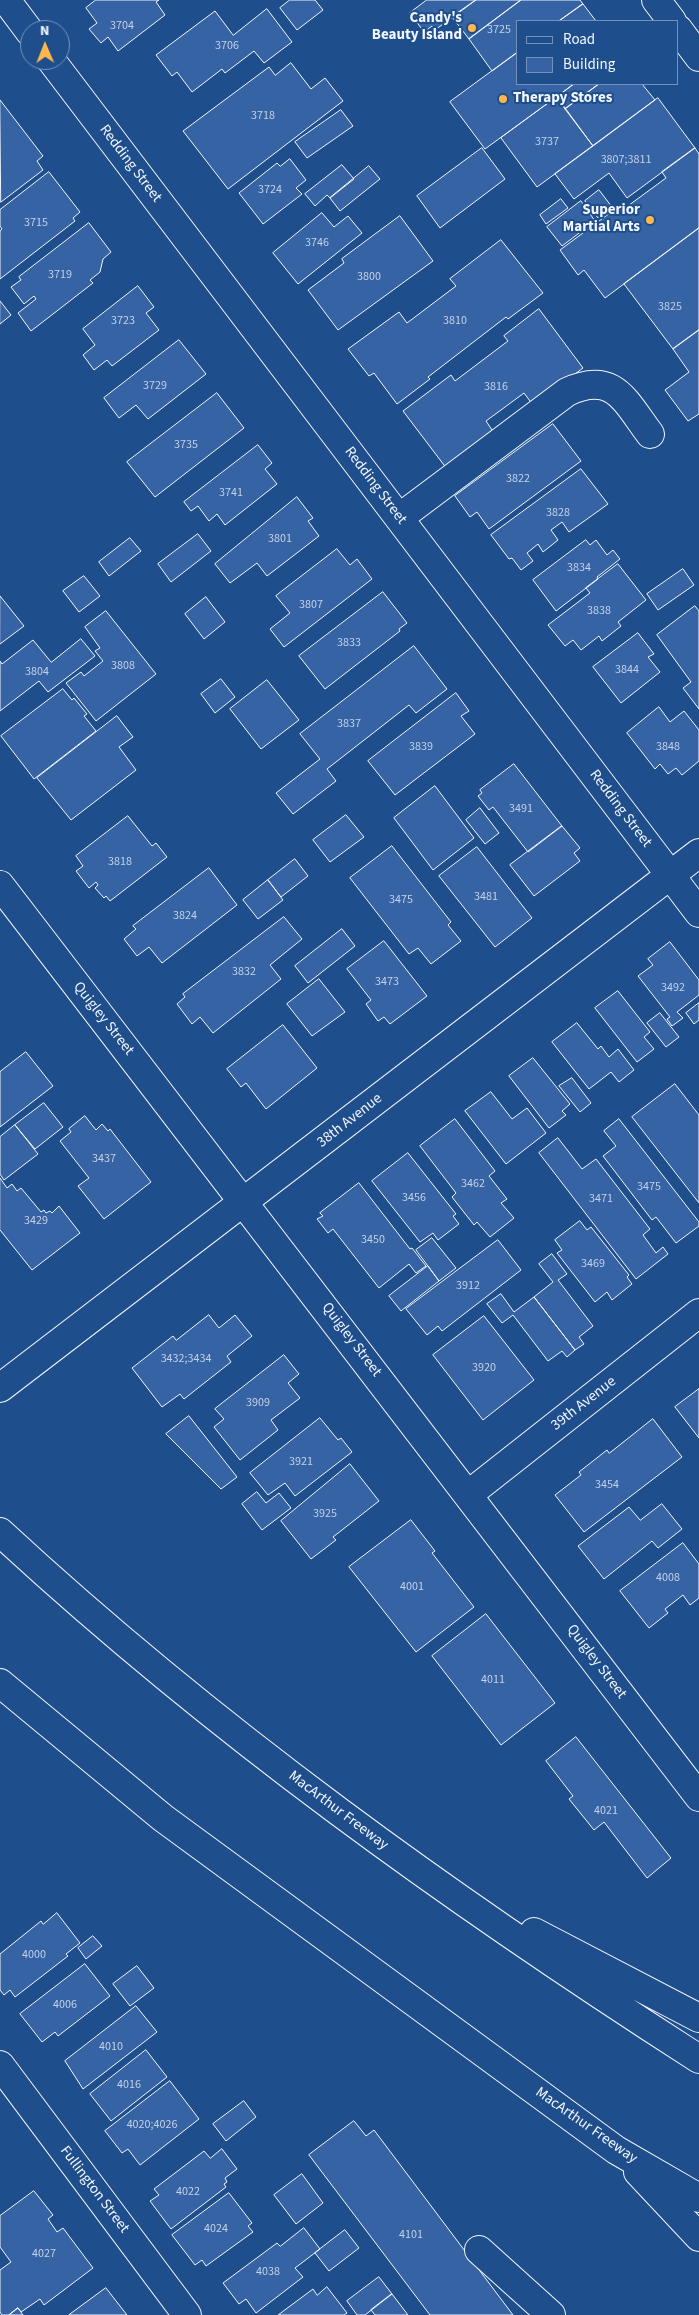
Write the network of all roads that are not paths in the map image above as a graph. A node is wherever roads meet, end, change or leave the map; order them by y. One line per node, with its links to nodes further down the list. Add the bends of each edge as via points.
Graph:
1 (656, 0): 4 (main road)
2 (7, 4): 3 (main road)
3 (20, 20)
4 (671, 20)
5 (679, 30): 6 (main road)
6 (699, 57)
7 (59, 70): 9 (main road, Redding Street)
8 (650, 434): 9 (main road, via 612,388 593,383 579,386)
9 (399, 518): 11 (main road, Redding Street)
10 (699, 853): 11 (main road, 38th Avenue)
11 (670, 875): 13 (main road, Redding Street); 14 (main road, 38th Avenue)
12 (0, 885): 14 (main road, Quigley Street)
13 (699, 913)
14 (245, 1202): 16 (main road, 38th Avenue); 17 (main road, Quigley Street)
15 (699, 1313): 17 (main road, 39th Avenue)
16 (0, 1388)
17 (469, 1494): 20 (main road, Quigley Street)
18 (0, 1532): 21 (main road, MacArthur Freeway, via 55,1583 234,1733)
19 (0, 1683): 25 (main road, MacArthur Freeway, via 163,1818)
20 (699, 1797)
21 (424, 1874): 22 (main road); 23 (main road, MacArthur Freeway)
22 (699, 2018)
23 (699, 2059)
24 (0, 2065): 29 (main road, Fullington Street)
25 (616, 2150): 26 (main road, MacArthur Freeway); 27 (main road)
26 (699, 2198)
27 (699, 2237)
28 (479, 2250): 30 (main road)
29 (187, 2315)
30 (551, 2315)

